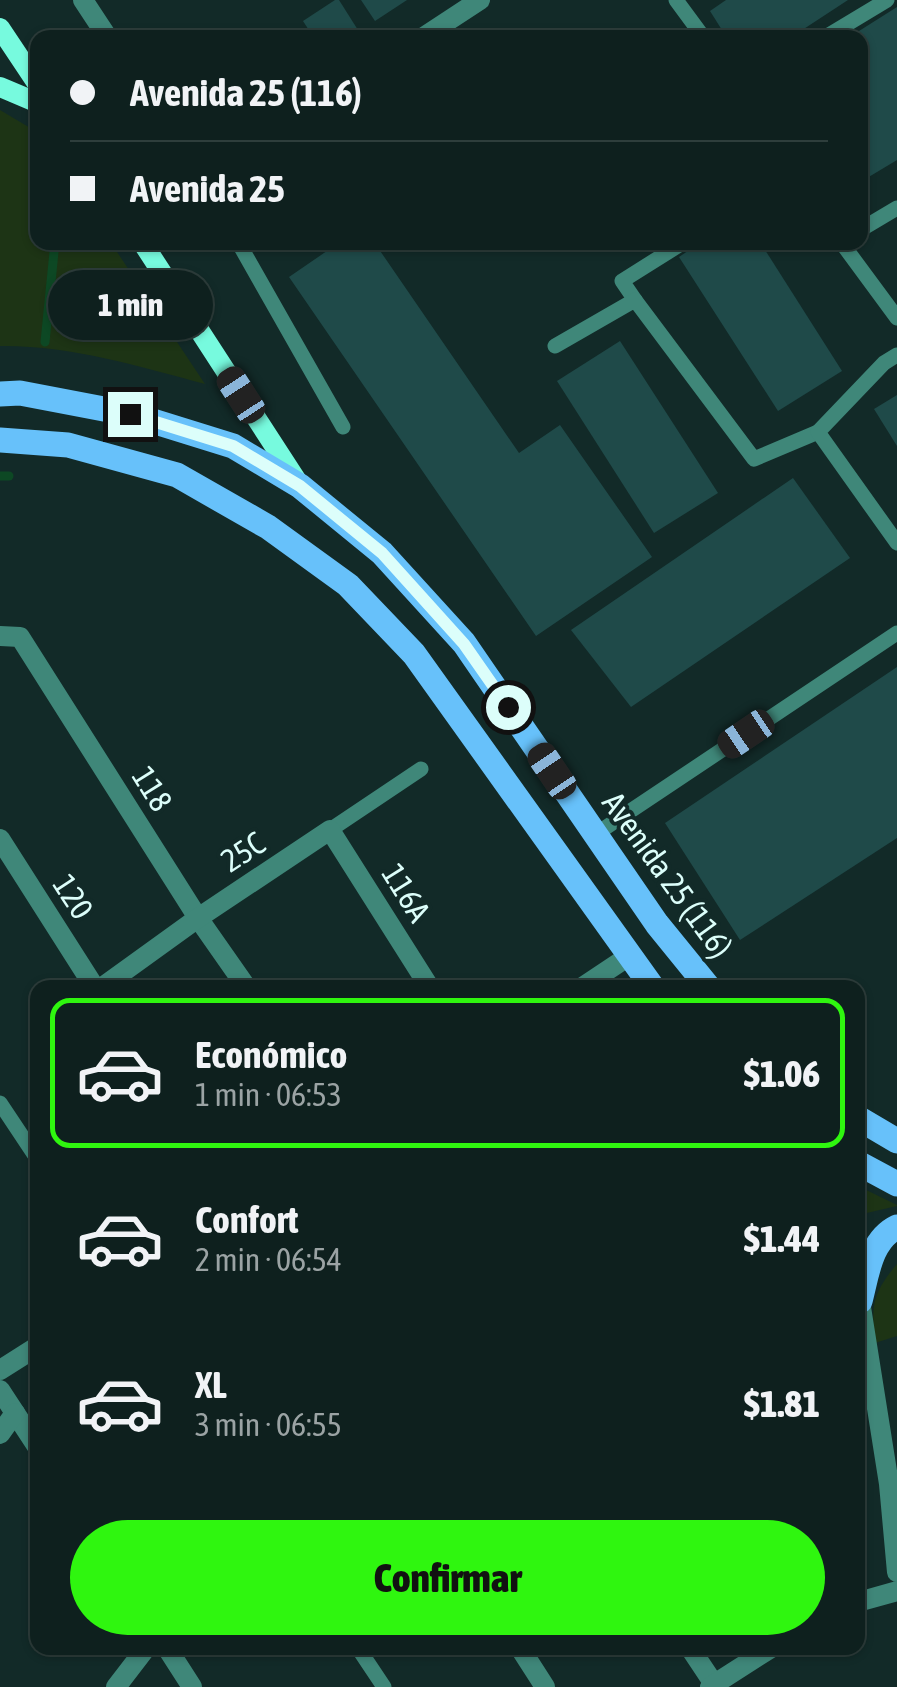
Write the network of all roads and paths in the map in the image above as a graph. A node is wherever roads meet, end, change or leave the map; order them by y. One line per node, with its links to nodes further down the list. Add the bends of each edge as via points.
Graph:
1 (83, 0): 6 (street)
2 (480, 0): 7 (street)
3 (676, 0): 8 (lane)
4 (886, 0): 9 (lane)
5 (0, 28): 10 (main road)
6 (103, 30)
7 (434, 30)
8 (698, 30)
9 (837, 30)
10 (30, 73)
11 (0, 87): 12 (main road)
12 (30, 100)
13 (897, 208): 14 (lane)
14 (868, 225)
15 (147, 250): 27 (main road)
16 (243, 250): 24 (lane)
17 (671, 250): 19 (lane, via 622,281)
18 (847, 250): 20 (lane)
19 (635, 300): 21 (lane); 25 (lane, via 754,459)
20 (897, 318)
21 (555, 346)
22 (897, 355): 25 (lane)
23 (0, 394): 27 (main road, Avenida 25 (116), via 130,414 233,446)
24 (343, 426)
25 (818, 432): 28 (lane)
26 (0, 440): 36 (main road, via 68,445 177,475 268,527 348,585 414,654)
27 (300, 486): 33 (main road, Avenida 25 (116), via 382,553 464,644)
28 (897, 542)
29 (897, 633): 33 (lane)
30 (0, 636): 35 (street, 118, via 20,637)
31 (421, 769): 32 (lane, 25C)
32 (330, 830): 35 (street, 25C); 40 (street, 116A)
33 (596, 834): 43 (main road, Avenida 25 (116))
34 (0, 839): 37 (street, 120)
35 (198, 918): 38 (street, 25C); 39 (street, 118)
36 (629, 956): 41 (street); 42 (main road)
37 (93, 980)
38 (109, 980)
39 (241, 980)
40 (425, 980)
41 (593, 980)
42 (647, 980)
43 (702, 980)
44 (0, 1103): 47 (lane)
45 (865, 1122): 46 (main road)
46 (897, 1140)
47 (30, 1148)
48 (865, 1168): 49 (main road)
49 (897, 1184)
50 (897, 1227): 51 (main road, via 873,1251)
51 (865, 1275)
52 (865, 1338): 59 (street)
53 (30, 1351): 54 (street)
54 (0, 1370)
55 (0, 1390): 56 (street)
56 (14, 1413): 57 (street); 58 (street)
57 (0, 1434)
58 (30, 1436)
59 (897, 1572)
60 (897, 1591): 61 (street)
61 (865, 1600)
62 (141, 1655): 69 (street)
63 (171, 1655): 70 (street)
64 (363, 1655): 71 (lane)
65 (524, 1655): 72 (street)
66 (694, 1655): 68 (street)
67 (760, 1655): 68 (street)
68 (713, 1686)
69 (116, 1687)
70 (192, 1687)
71 (384, 1687)
72 (545, 1687)

